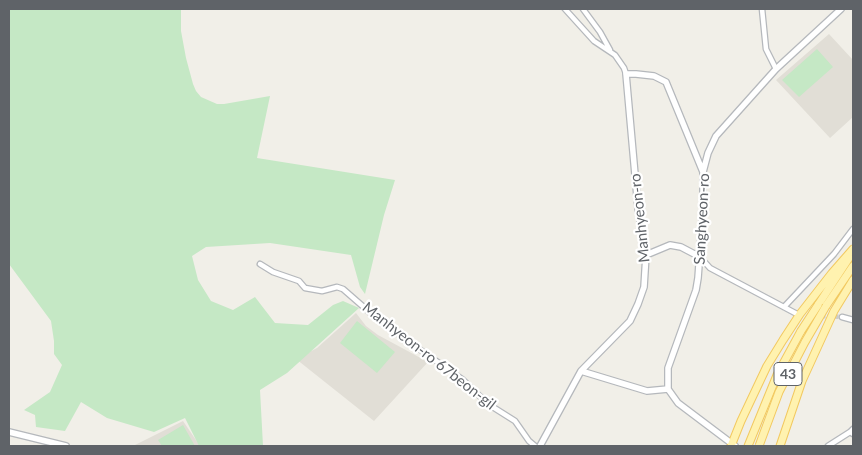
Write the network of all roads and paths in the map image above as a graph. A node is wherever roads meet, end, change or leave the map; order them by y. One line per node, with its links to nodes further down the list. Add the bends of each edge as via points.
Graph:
1 (566, 9): 5 (street, via 594,41)
2 (584, 9): 5 (street, Manhyeon-ro)
3 (762, 9): 6 (street, via 766,49)
4 (842, 9): 6 (street, Sanghyeon-ro)
5 (611, 51): 7 (street, Manhyeon-ro)
6 (776, 69): 8 (street, Sanghyeon-ro, via 716,136)
7 (626, 74): 8 (street, via 654,76 666,82); 11 (street, Manhyeon-ro, via 638,208)
8 (703, 172): 12 (street, Sanghyeon-ro)
9 (853, 229): 16 (street)
10 (853, 250): 17 (main road); 28 (main road, 43, bridge, via 777,375)
11 (646, 255): 12 (street, via 670,245); 20 (street, Manhyeon-ro, via 644,287 630,321)
12 (700, 257): 16 (street, via 710,268); 21 (street, Sanghyeon-ro, via 696,290 668,368)
13 (260, 264): 26 (street, Manhyeon-ro 67beon-gil, via 299,281 305,288 322,291 336,287 344,289 382,323 515,421)
14 (853, 266): 29 (main road, 43, bridge, via 805,342 779,392)
15 (853, 280): 30 (main road, via 832,313 802,381)
16 (784, 307): 17 (street)
17 (802, 310): 24 (main road, via 768,366)
18 (842, 317): 19 (street)
19 (853, 320)
20 (581, 372): 21 (street, via 647,391); 27 (street, Manhyeon-ro)
21 (668, 389): 24 (street, via 678,404)
22 (9, 432): 25 (street)
23 (852, 432): 31 (street)
24 (733, 445)
25 (66, 446)
26 (535, 446)
27 (540, 446)
28 (748, 446)
29 (759, 446)
30 (780, 446)
31 (828, 446)

